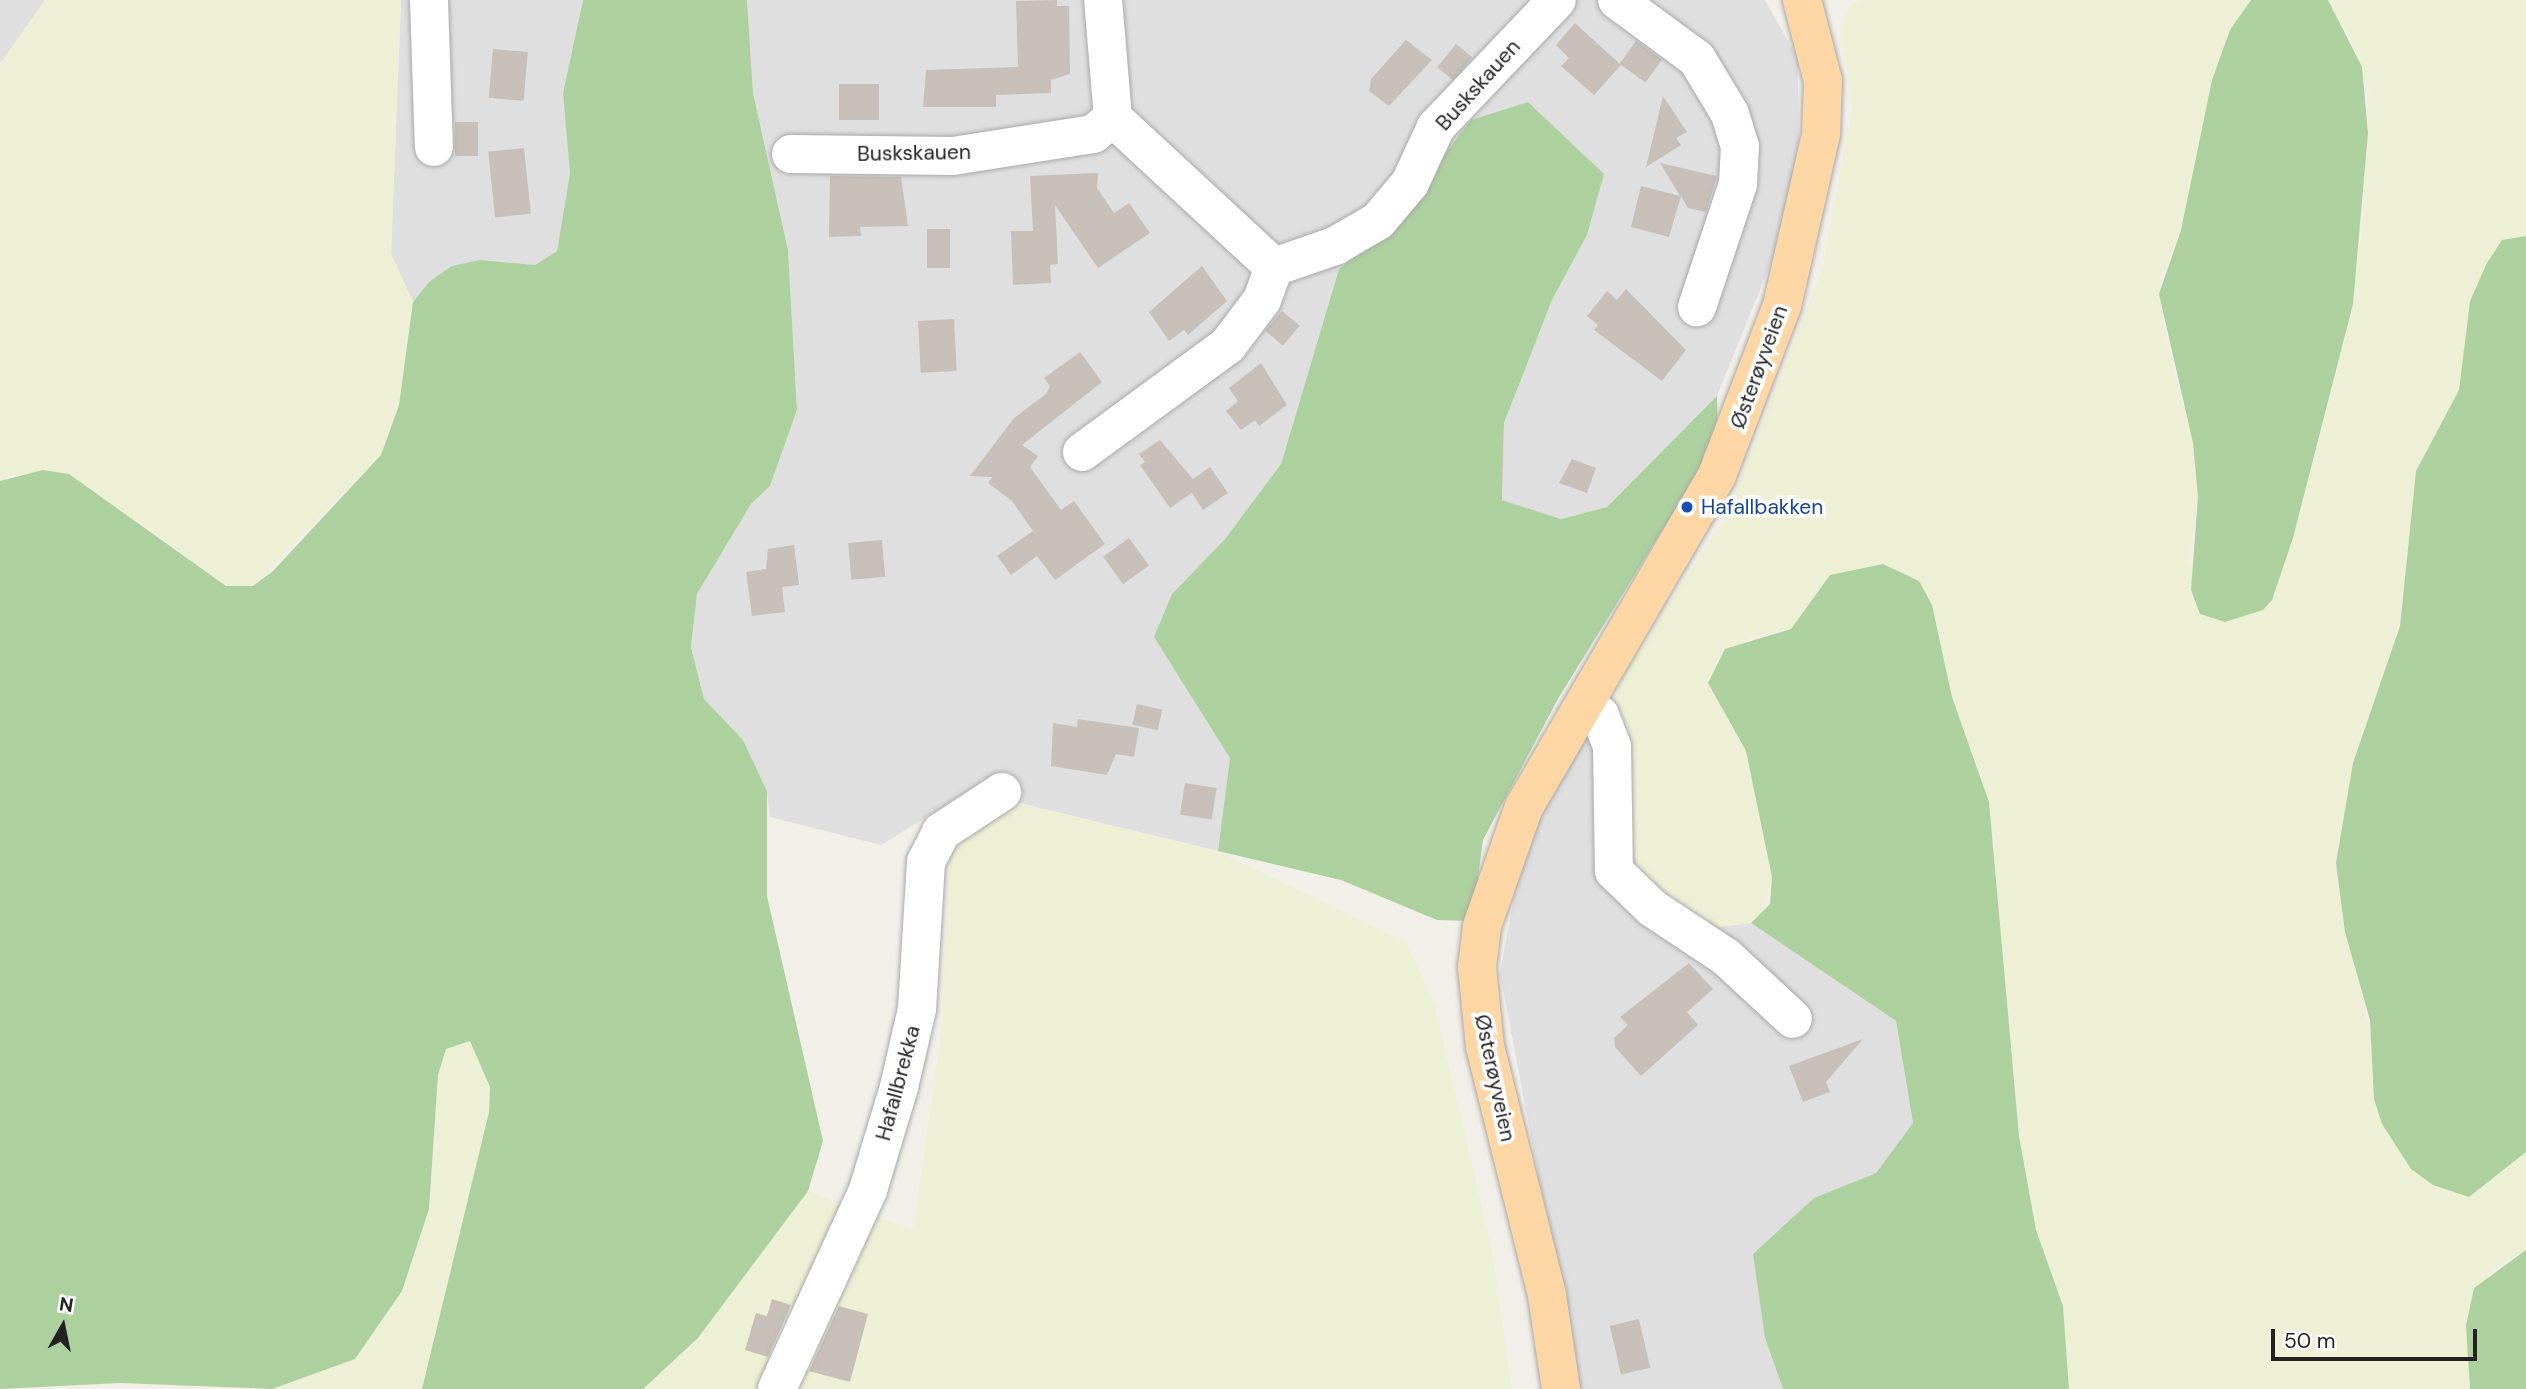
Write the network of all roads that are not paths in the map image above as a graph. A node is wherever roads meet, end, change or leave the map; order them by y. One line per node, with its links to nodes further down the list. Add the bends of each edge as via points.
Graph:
1 (429, 0): 7 (street)
2 (1103, 0): 6 (street)
3 (1557, 0): 9 (street, Buskskauen, via 1436,127 1410,183 1378,221 1335,246)
4 (1617, 0): 10 (street, via 1697,59 1730,114 1740,146 1738,184)
5 (1803, 0): 12 (main road, Østerøyveien, via 1823,81 1821,135 1782,306 1717,475)
6 (1114, 118): 8 (street, Buskskauen, via 1093,134 953,156); 9 (street)
7 (434, 148)
8 (791, 154)
9 (1273, 267): 11 (street, via 1262,300 1228,345)
10 (1696, 307)
11 (1082, 452)
12 (1585, 702): 14 (street, via 1600,715 1612,747 1614,870 1652,908 1719,951); 16 (main road, Østerøyveien, via 1503,855 1477,967 1485,1047 1547,1294)
13 (1003, 792): 15 (street, Hafallbrekka, via 941,832 926,862 917,1009 899,1087 868,1190)
14 (1793, 1019)
15 (776, 1389)
16 (1561, 1389)

